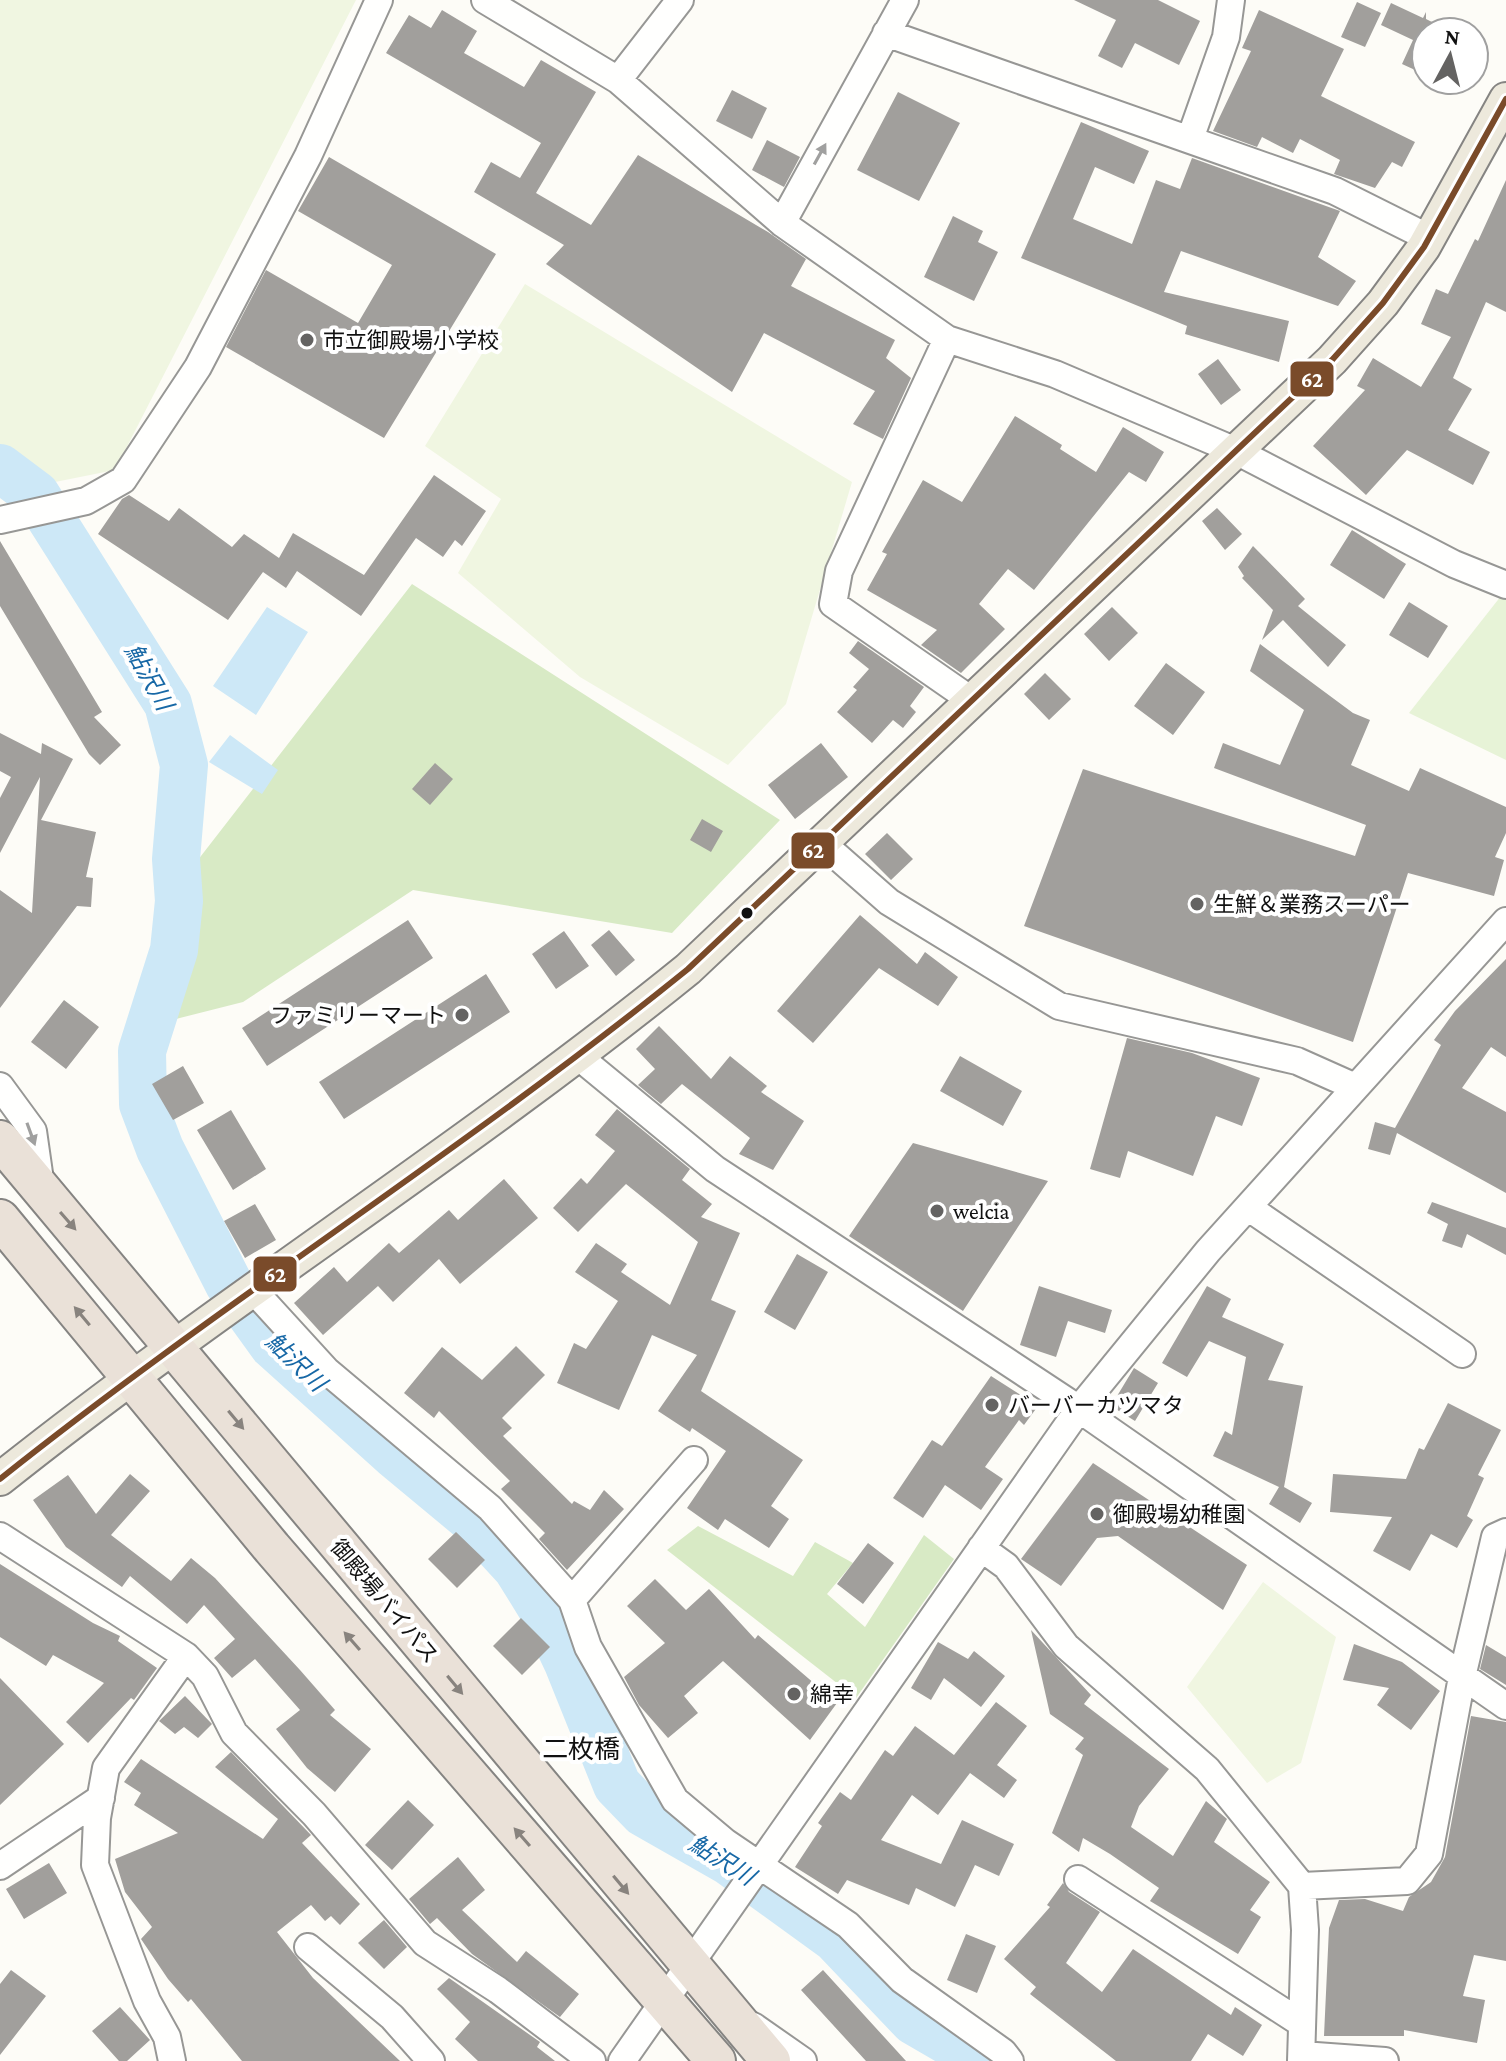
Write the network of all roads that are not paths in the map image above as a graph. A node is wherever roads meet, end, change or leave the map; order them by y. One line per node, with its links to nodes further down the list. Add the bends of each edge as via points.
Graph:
1 (379, 0): 14 (street, via 308,156 198,367 123,480 86,501)
2 (485, 0): 7 (street)
3 (680, 0): 7 (street)
4 (905, 0): 6 (street)
5 (1231, 0): 9 (street, via 1226,37)
6 (886, 33): 9 (street); 10 (street, one-way to 6)
7 (618, 80): 10 (street)
8 (1506, 99): 11 (main road)
9 (1190, 139): 11 (street, via 1335,191)
10 (782, 223): 12 (street)
11 (1429, 238): 13 (main road, via 1383,303 1332,360)
12 (947, 339): 13 (street, via 1055,374); 16 (street, via 839,571 833,604)
13 (1236, 451): 15 (street, via 1454,564); 16 (main road)
14 (11, 518)
15 (1506, 585)
16 (974, 702): 17 (main road)
17 (823, 844): 19 (main road, via 688,969); 21 (street, via 889,902 1059,1006 1297,1061)
18 (1506, 921): 21 (street)
19 (579, 1057): 26 (main road); 30 (street, via 715,1169)
20 (0, 1086): 23 (street, one-way to 23, via 33,1131)
21 (1353, 1086): 24 (street)
22 (0, 1140): 23 (highway, 御殿場バイパス)
23 (42, 1191): 27 (highway, 御殿場バイパス, one-way to 27)
24 (1249, 1208): 28 (street); 30 (street)
25 (0, 1219): 29 (highway, one-way to 25)
26 (253, 1290): 27 (main road); 36 (street, via 327,1371 490,1508)
27 (174, 1345): 29 (main road); 46 (highway, 御殿場バイパス, one-way to 46)
28 (1462, 1354)
29 (132, 1376): 32 (main road); 47 (highway, one-way to 29, via 272,1548)
30 (1079, 1409): 35 (street); 38 (street)
31 (694, 1460): 36 (street)
32 (0, 1479)
33 (1506, 1532): 38 (street, via 1495,1537)
34 (0, 1536): 37 (street)
35 (981, 1548): 42 (street); 44 (street, via 1006,1566 1066,1646 1207,1769)
36 (572, 1600): 42 (street, via 588,1647 675,1800)
37 (186, 1656): 40 (street, via 106,1768); 53 (street, via 205,1676 234,1733 314,1814 425,1943)
38 (1462, 1677): 39 (street); 44 (street, via 1429,1854 1407,1881)
39 (1506, 1706)
40 (101, 1798): 41 (street); 51 (street, via 95,1865 147,2001 167,2037)
41 (0, 1866)
42 (760, 1867): 46 (street); 58 (street, via 848,1925 902,1980)
43 (1078, 1879): 49 (street)
44 (1302, 1886): 49 (street)
45 (308, 1947): 52 (street, via 392,2017)
46 (689, 1967): 47 (street); 48 (highway, 御殿場バイパス)
47 (665, 2002): 54 (street); 55 (highway)
48 (726, 2009): 56 (highway, 御殿場バイパス); 57 (street)
49 (1301, 2023): 50 (street)
50 (1302, 2058): 59 (street)
51 (172, 2061)
52 (431, 2061)
53 (592, 2061)
54 (622, 2061)
55 (716, 2061)
56 (771, 2061)
57 (803, 2061)
58 (1010, 2061)
59 (1385, 2061)

